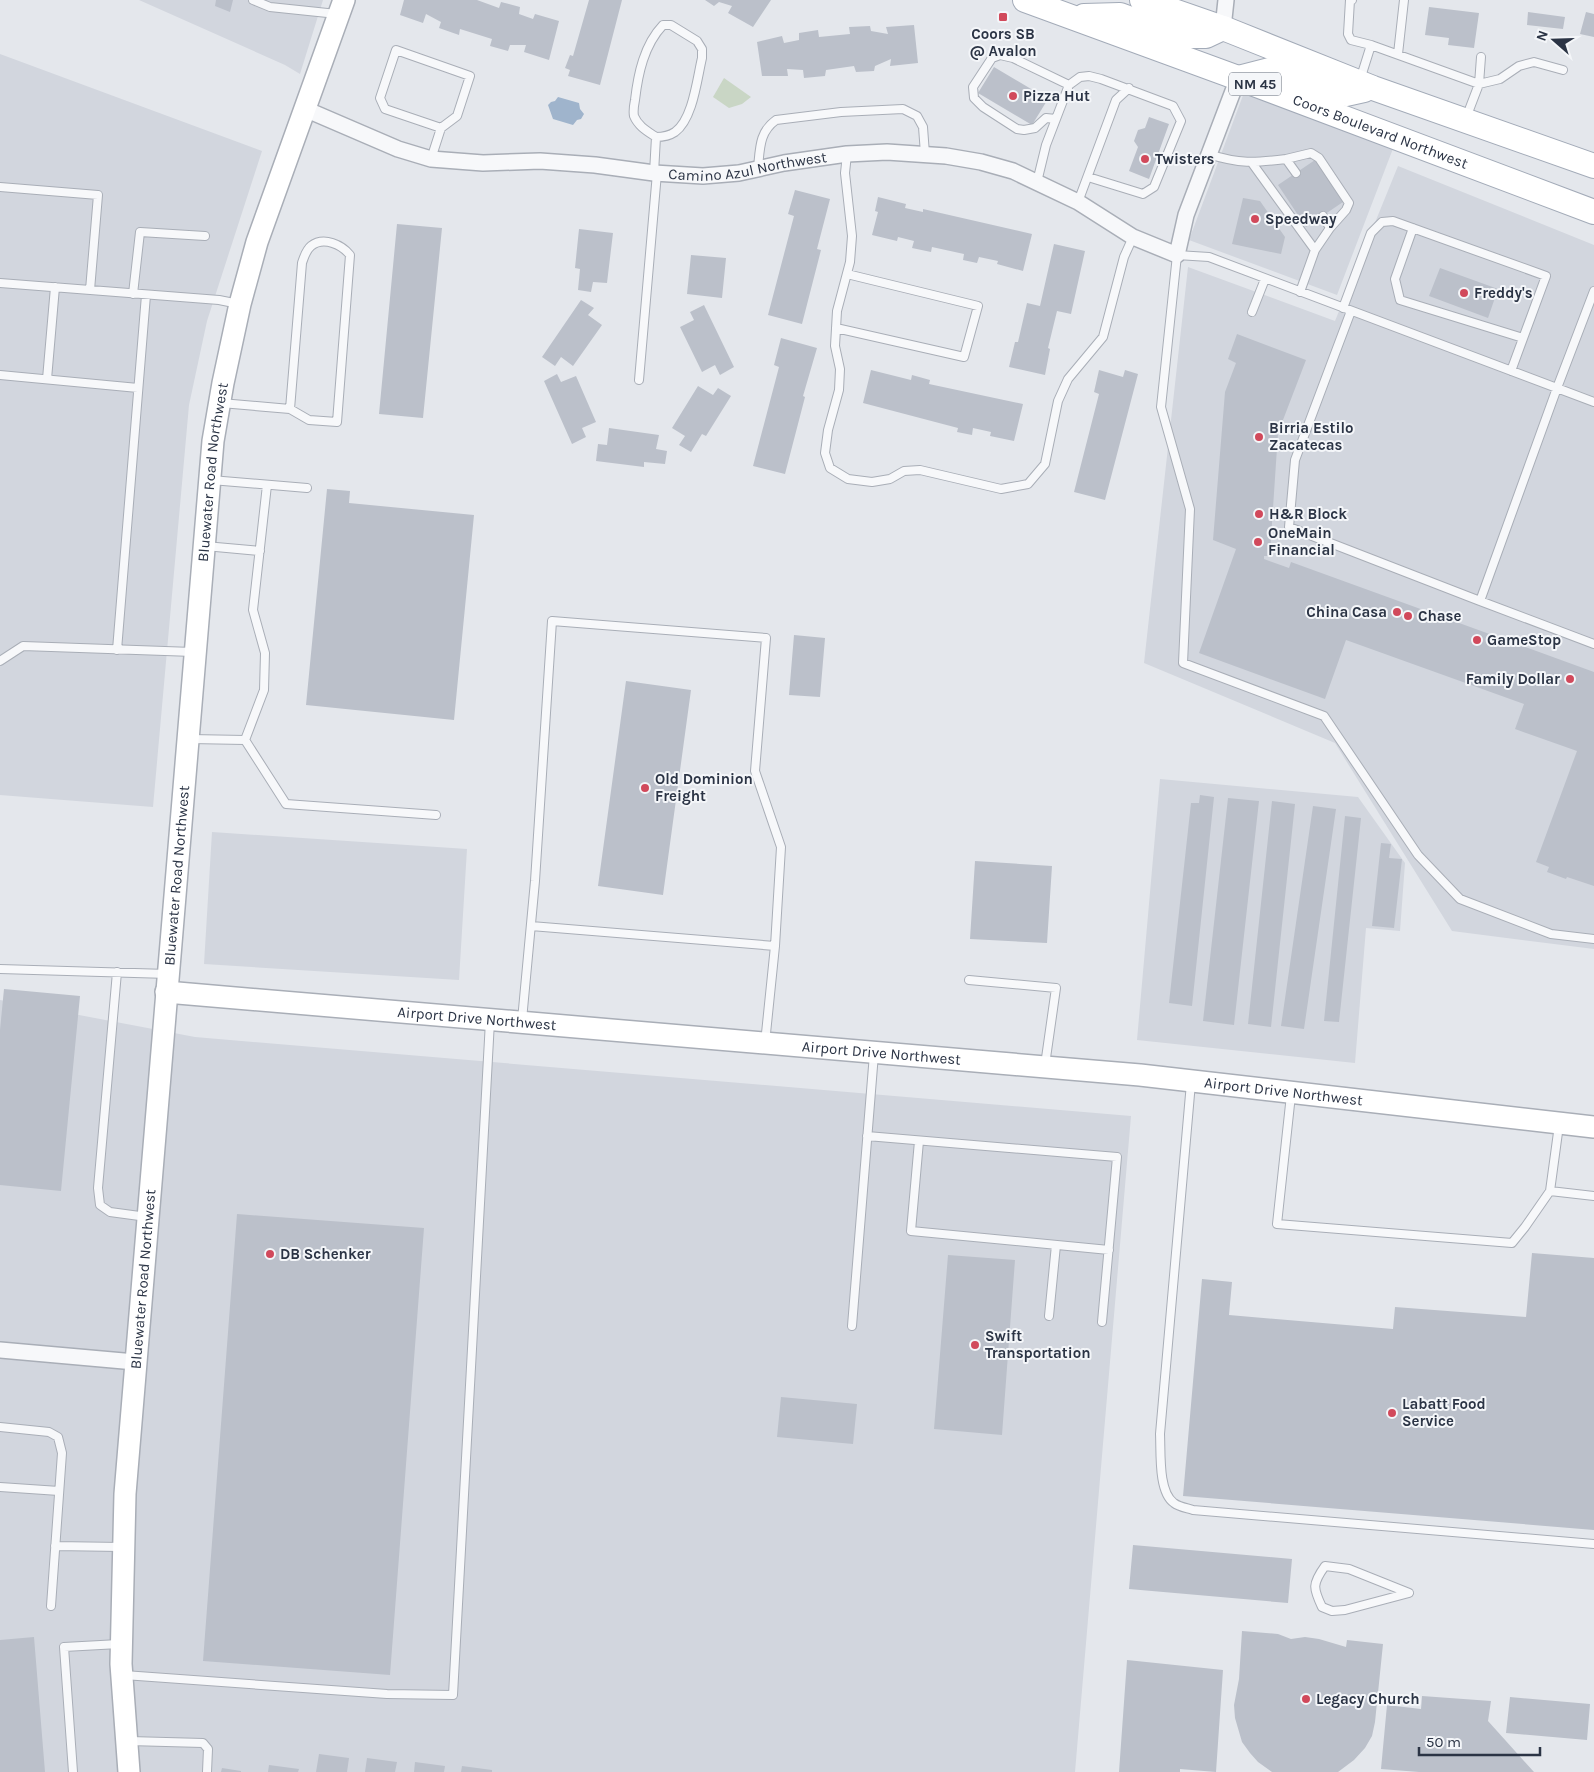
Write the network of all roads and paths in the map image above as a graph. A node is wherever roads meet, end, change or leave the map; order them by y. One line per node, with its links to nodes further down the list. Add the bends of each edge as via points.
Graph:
1 (253, 0): 7 (lane, via 270,7)
2 (1025, 0): 8 (main road, Coors Boulevard Northwest / NM 45)
3 (1142, 0): 9 (main road, NM 45)
4 (1226, 0): 9 (street)
5 (1352, 0): 10 (lane, via 1348,34 1351,40)
6 (1404, 0): 11 (lane)
7 (342, 7): 19 (street, Bluewater Road Northwest)
8 (1070, 16): 9 (main road, via 1120,16 1177,36 1206,36); 14 (main road, Coors Boulevard Northwest / NM 45)
9 (1223, 28): 17 (main road, NM 45)
10 (1371, 45): 11 (lane); 17 (lane)
11 (1398, 54): 15 (lane)
12 (1481, 57): 15 (lane)
13 (1563, 70): 15 (lane, via 1534,62 1519,66 1500,79)
14 (1238, 78): 17 (main road, via 1273,70 1346,94); 26 (street); 38 (main road, Coors Boulevard Northwest / NM 45)
15 (1479, 84): 21 (lane)
16 (1069, 85): 18 (lane, via 1088,76); 20 (lane); 20 (lane, via 1000,55 992,58 973,87 974,98 983,107 1017,129 1035,128 1046,118)
17 (1366, 85): 21 (main road, NM 45)
18 (1128, 88): 34 (lane, via 1116,100); 34 (lane, via 1173,106 1181,121 1154,187 1143,194)
19 (306, 109): 27 (street, Camino Azul Northwest, via 398,149); 55 (street, Bluewater Road Northwest, via 257,242)
20 (1056, 119): 35 (lane)
21 (1465, 120): 30 (main road, NM 45)
22 (441, 128): 22 (lane, via 385,109 380,98 396,50 470,76 458,116); 27 (lane)
23 (656, 137): 23 (lane, via 639,125 633,114 637,81 655,34 663,25 672,25 696,41 702,49 702,58 688,116 675,132); 32 (lane)
24 (847, 154): 25 (street, Camino Azul Northwest); 31 (street, Camino Azul Northwest); 46 (lane, via 845,173 852,236)
25 (925, 154): 31 (lane, via 923,127 917,116 903,109 841,112 776,120 767,126); 35 (street, Camino Azul Northwest, via 981,162)
26 (1208, 154): 29 (lane); 45 (street, via 1186,215)
27 (430, 159): 32 (street, Camino Azul Northwest, via 483,163 540,161)
28 (1286, 159): 29 (lane); 33 (lane); 40 (lane, via 1310,153 1319,158 1349,203)
29 (1252, 163): 44 (lane)
30 (1594, 166)
31 (758, 168): 32 (street, Camino Azul Northwest, via 703,176)
32 (656, 173): 64 (lane)
33 (1296, 173)
34 (1088, 177): 37 (lane)
35 (1037, 182): 37 (street, Camino Azul Northwest)
36 (0, 187): 50 (lane, via 98,195)
37 (1078, 202): 43 (street, Camino Azul Northwest)
38 (1590, 213)
39 (1323, 216): 40 (lane)
40 (1330, 228): 44 (lane)
41 (1413, 228): 56 (lane, via 1393,221 1382,222 1371,233); 60 (lane, via 1395,279 1400,300); 60 (lane, via 1546,276)
42 (204, 236): 53 (lane, via 140,232)
43 (1133, 237): 45 (street, Camino Azul Northwest); 59 (lane, via 1124,257 1103,337 1068,379 1058,401 1045,464 1028,484 1001,488 920,470 904,470 890,479 872,482 848,479 830,468 825,453 839,390 840,369 835,346)
44 (1315, 250): 52 (lane)
45 (1177, 255): 47 (lane, via 1209,258); 84 (lane, via 1161,407 1190,509 1183,663 1324,716 1418,855 1460,899 1551,934)
46 (847, 274): 59 (lane); 59 (lane, via 978,306 964,357)
47 (1265, 279): 52 (lane); 58 (lane)
48 (0, 283): 49 (lane)
49 (56, 287): 50 (lane); 63 (lane)
50 (90, 290): 53 (lane)
51 (1594, 291): 66 (lane)
52 (1300, 292): 56 (lane)
53 (133, 294): 54 (lane)
54 (146, 295): 55 (lane); 65 (lane)
55 (240, 304): 68 (street, Bluewater Road Northwest)
56 (1343, 308): 57 (lane)
57 (1352, 311): 61 (lane); 75 (lane, via 1295,460 1288,527)
58 (1252, 312)
59 (836, 328)
60 (1523, 338): 61 (lane)
61 (1511, 371): 66 (lane)
62 (0, 375): 63 (lane)
63 (47, 379): 65 (lane)
64 (639, 380)
65 (138, 388): 77 (lane)
66 (1557, 388): 67 (lane); 75 (lane)
67 (1594, 402)
68 (219, 403): 69 (lane); 70 (street, Bluewater Road Northwest)
69 (290, 409): 69 (lane, via 309,420 336,422 350,255 333,243 319,242 312,246 302,263)
70 (209, 480): 71 (lane); 73 (street, Bluewater Road Northwest)
71 (267, 485): 72 (lane); 74 (lane)
72 (307, 488)
73 (203, 546): 74 (lane); 78 (street, Bluewater Road Northwest)
74 (260, 551): 81 (lane, via 253,610 265,653 264,690)
75 (1480, 601): 76 (lane)
76 (1594, 644)
77 (117, 650): 78 (lane); 79 (lane, via 24,646)
78 (195, 652): 80 (street, Bluewater Road Northwest)
79 (0, 661)
80 (188, 739): 81 (lane); 89 (street, Bluewater Road Northwest)
81 (245, 740): 82 (lane, via 286,804)
82 (436, 815)
83 (531, 926): 85 (lane); 85 (lane, via 552,620 766,638 755,771 781,847); 91 (lane)
84 (1594, 939)
85 (775, 946): 92 (lane)
86 (0, 969): 87 (lane)
87 (117, 972): 89 (lane); 103 (lane, via 98,1188 100,1205 110,1212)
88 (969, 980): 94 (lane, via 1056,988)
89 (167, 983): 90 (street, Airport Drive Northwest); 103 (street, Bluewater Road Northwest)
90 (490, 1020): 91 (street, Airport Drive Northwest); 120 (lane, via 453,1695 387,1694)
91 (522, 1022): 92 (street, Airport Drive Northwest)
92 (764, 1043): 93 (street, Airport Drive Northwest)
93 (874, 1052): 94 (street, Airport Drive Northwest); 99 (lane)
94 (1045, 1067): 95 (street, Airport Drive Northwest)
95 (1191, 1081): 96 (street, Airport Drive Northwest); 114 (lane, via 1160,1434 1166,1495 1174,1504 1193,1510)
96 (1291, 1092): 97 (street, Airport Drive Northwest); 101 (lane, via 1277,1224 1512,1243)
97 (1560, 1123): 98 (street, Airport Drive Northwest); 101 (lane)
98 (1594, 1127)
99 (867, 1136): 100 (lane); 108 (lane)
100 (919, 1141): 104 (lane, via 911,1231); 105 (lane, via 1117,1157)
101 (1550, 1192): 102 (lane)
102 (1594, 1196)
103 (147, 1216): 110 (street, Bluewater Road Northwest)
104 (1056, 1245): 105 (lane); 106 (lane)
105 (1109, 1250): 107 (lane)
106 (1049, 1316)
107 (1102, 1322)
108 (852, 1326)
109 (0, 1350): 110 (street)
110 (135, 1362): 116 (street, Bluewater Road Northwest)
111 (0, 1427): 113 (lane, via 49,1432 58,1437 62,1453)
112 (0, 1487): 113 (lane)
113 (59, 1491): 115 (lane)
114 (1594, 1544)
115 (55, 1546): 116 (lane); 118 (lane)
116 (123, 1547): 119 (street, Bluewater Road Northwest)
117 (1409, 1593): 117 (lane, via 1348,1568 1325,1566 1316,1579 1316,1593 1322,1607 1332,1611)
118 (51, 1606)
119 (122, 1643): 120 (street, Bluewater Road Northwest); 122 (lane, via 64,1647)
120 (122, 1675): 121 (street, Bluewater Road Northwest)
121 (127, 1741): 123 (street, Bluewater Road Northwest); 124 (lane, via 203,1743 208,1749)
122 (74, 1772)
123 (130, 1772)
124 (207, 1772)

